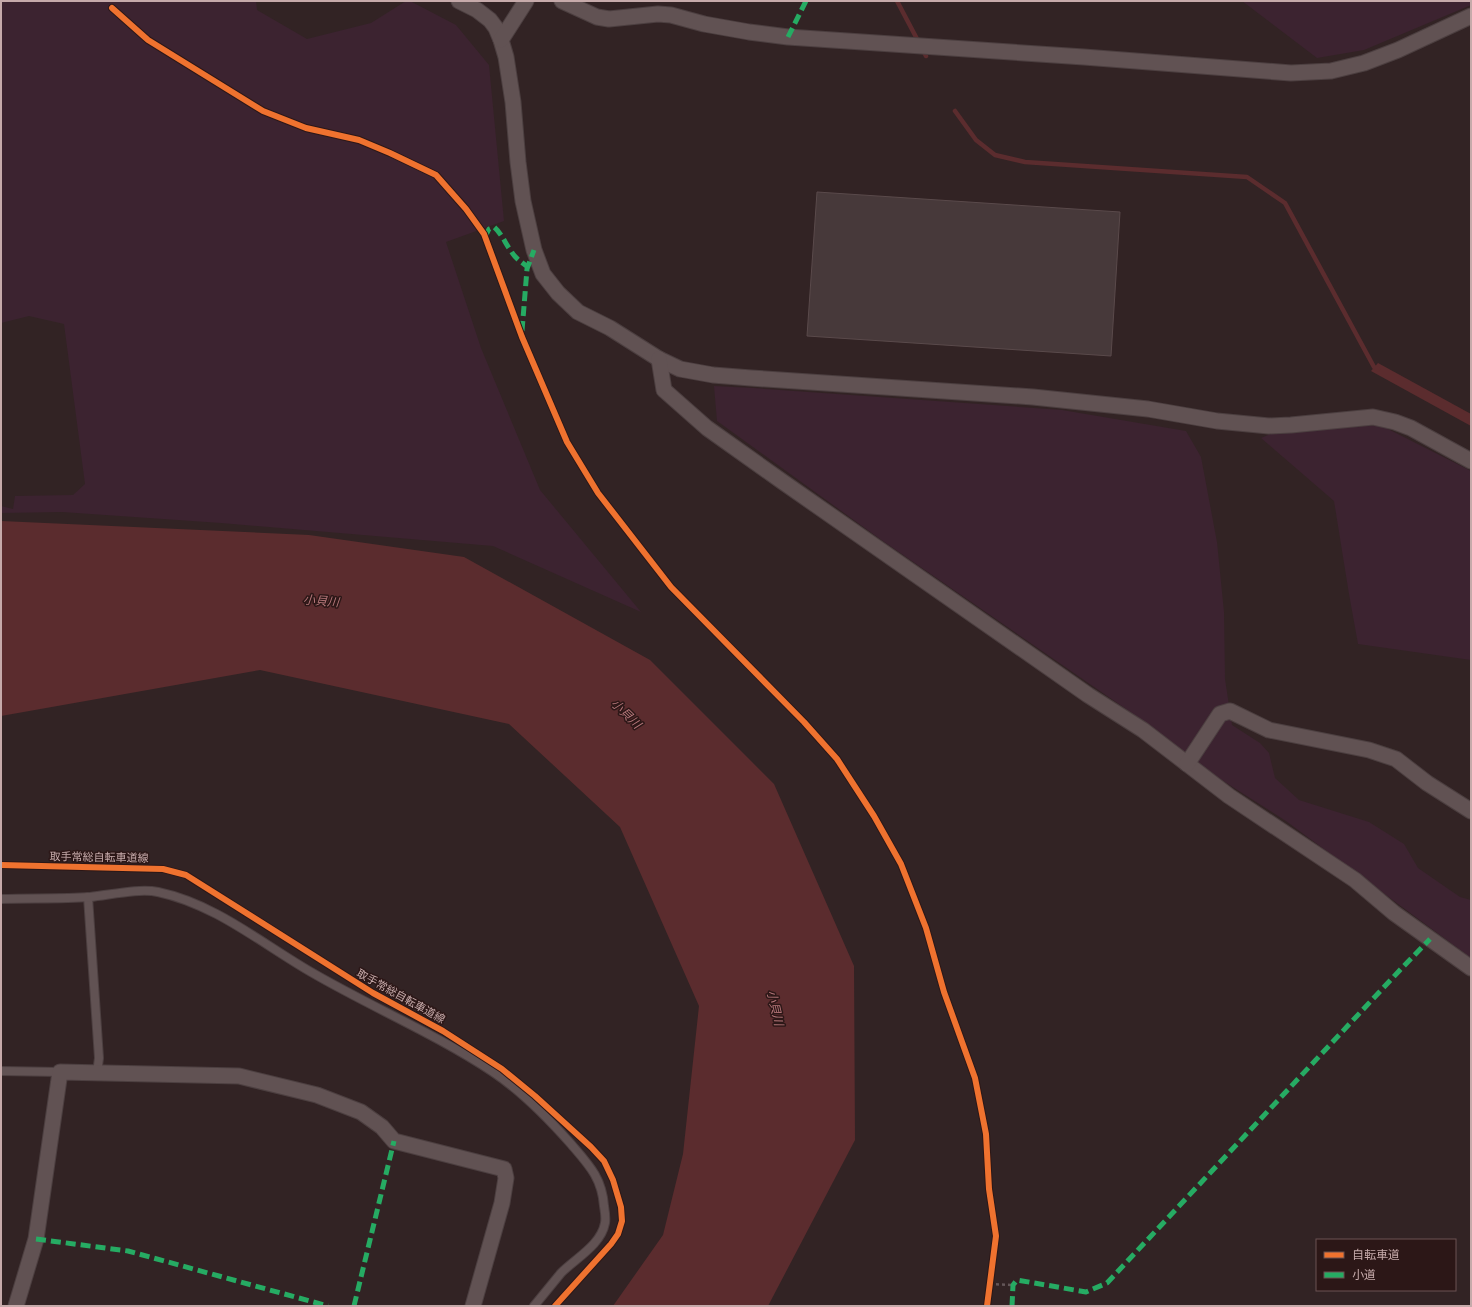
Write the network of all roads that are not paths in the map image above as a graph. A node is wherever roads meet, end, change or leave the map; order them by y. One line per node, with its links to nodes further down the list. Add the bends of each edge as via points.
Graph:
1 (459, 1): 5 (street, via 490,20)
2 (526, 1): 5 (street)
3 (562, 1): 4 (street, via 597,17 609,19 671,15 704,24 788,37 1291,73 1331,71 1364,63)
4 (1471, 16)
5 (500, 40): 6 (street, via 506,57 513,102 523,202 534,250 543,274 558,294 578,312 610,328)
6 (659, 359): 7 (street, via 680,369 713,375 1033,397 1148,409 1245,424 1291,425 1373,417 1411,428); 8 (street, via 664,390 707,428 832,518 1088,695 1143,730)
7 (1471, 461)
8 (1187, 764): 9 (street, via 1220,714 1230,711 1269,730 1369,750 1396,759); 12 (street, via 1229,796 1355,880 1412,926)
9 (1471, 812)
10 (88, 897): 11 (lane); 15 (lane, via 99,1058); 18 (lane, via 156,891 193,902 312,972 423,1030 493,1072 535,1106 590,1166 599,1181 604,1199 605,1221 597,1241 562,1272)
11 (1, 899)
12 (1471, 968)
13 (1, 1071): 14 (lane)
14 (60, 1072): 15 (street); 16 (street, via 36,1239)
15 (97, 1073): 17 (street, via 239,1076 317,1095 361,1112 382,1127 394,1141 504,1169 506,1178 502,1203)
16 (16, 1306)
17 (473, 1306)
18 (534, 1306)

